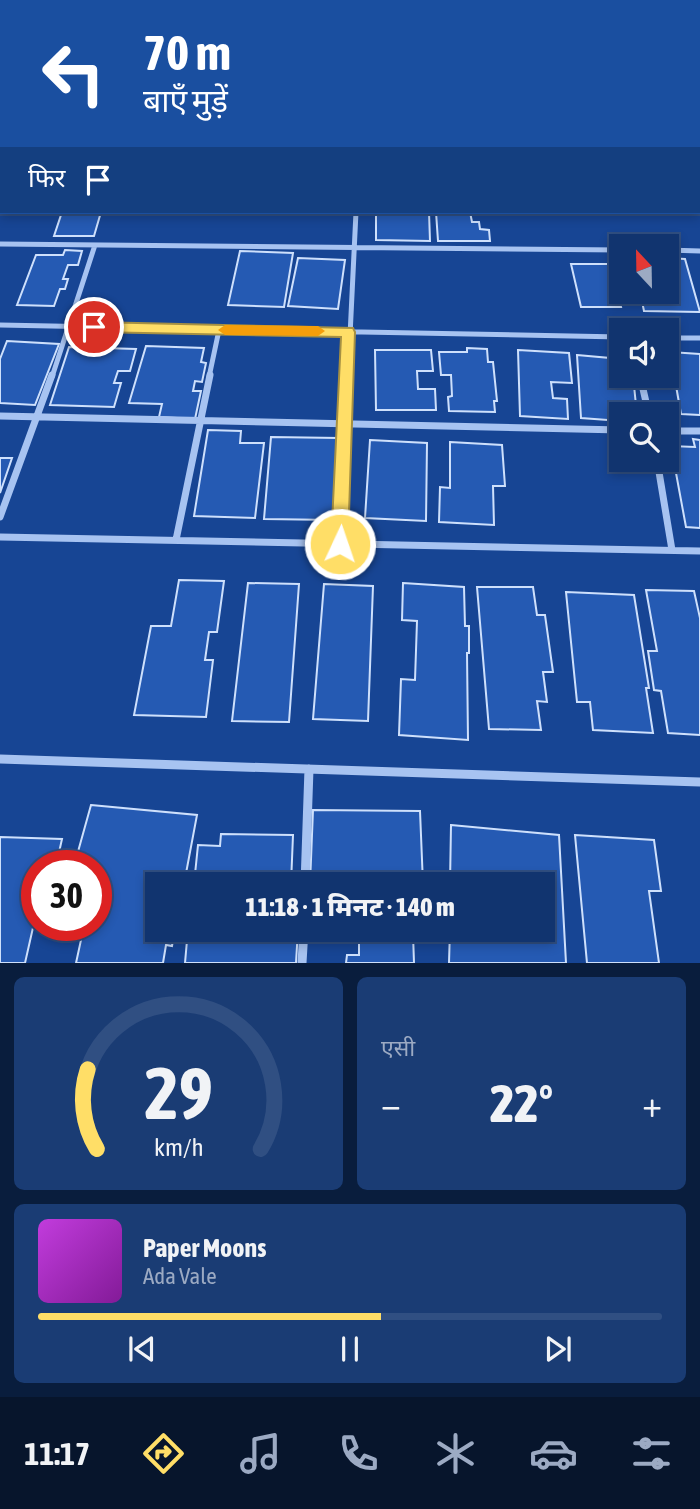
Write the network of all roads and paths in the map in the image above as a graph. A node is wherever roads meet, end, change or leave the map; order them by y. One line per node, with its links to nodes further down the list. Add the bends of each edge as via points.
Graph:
1 (356, 214): 4 (street)
2 (0, 244): 3 (street)
3 (95, 245): 4 (street); 9 (street)
4 (354, 247): 5 (street); 11 (street)
5 (609, 250)
6 (679, 250): 7 (street)
7 (700, 251)
8 (0, 326): 9 (street)
9 (70, 327): 10 (street); 16 (street)
10 (219, 330): 11 (street); 17 (street)
11 (348, 332): 12 (street); 18 (street)
12 (609, 337)
13 (679, 338): 14 (street)
14 (700, 338)
15 (0, 416): 16 (street)
16 (35, 417): 17 (street); 23 (street)
17 (200, 420): 18 (street); 25 (street)
18 (346, 424): 19 (street); 26 (street)
19 (609, 430)
20 (679, 431): 21 (street)
21 (700, 431)
22 (659, 472): 27 (street)
23 (0, 517)
24 (0, 537): 25 (street)
25 (176, 540): 26 (street)
26 (340, 544): 27 (street)
27 (672, 550): 28 (street)
28 (700, 551)
29 (0, 759): 30 (street)
30 (309, 769): 31 (street); 32 (street)
31 (700, 782)
32 (305, 872)
33 (303, 942): 34 (street)
34 (302, 963)

